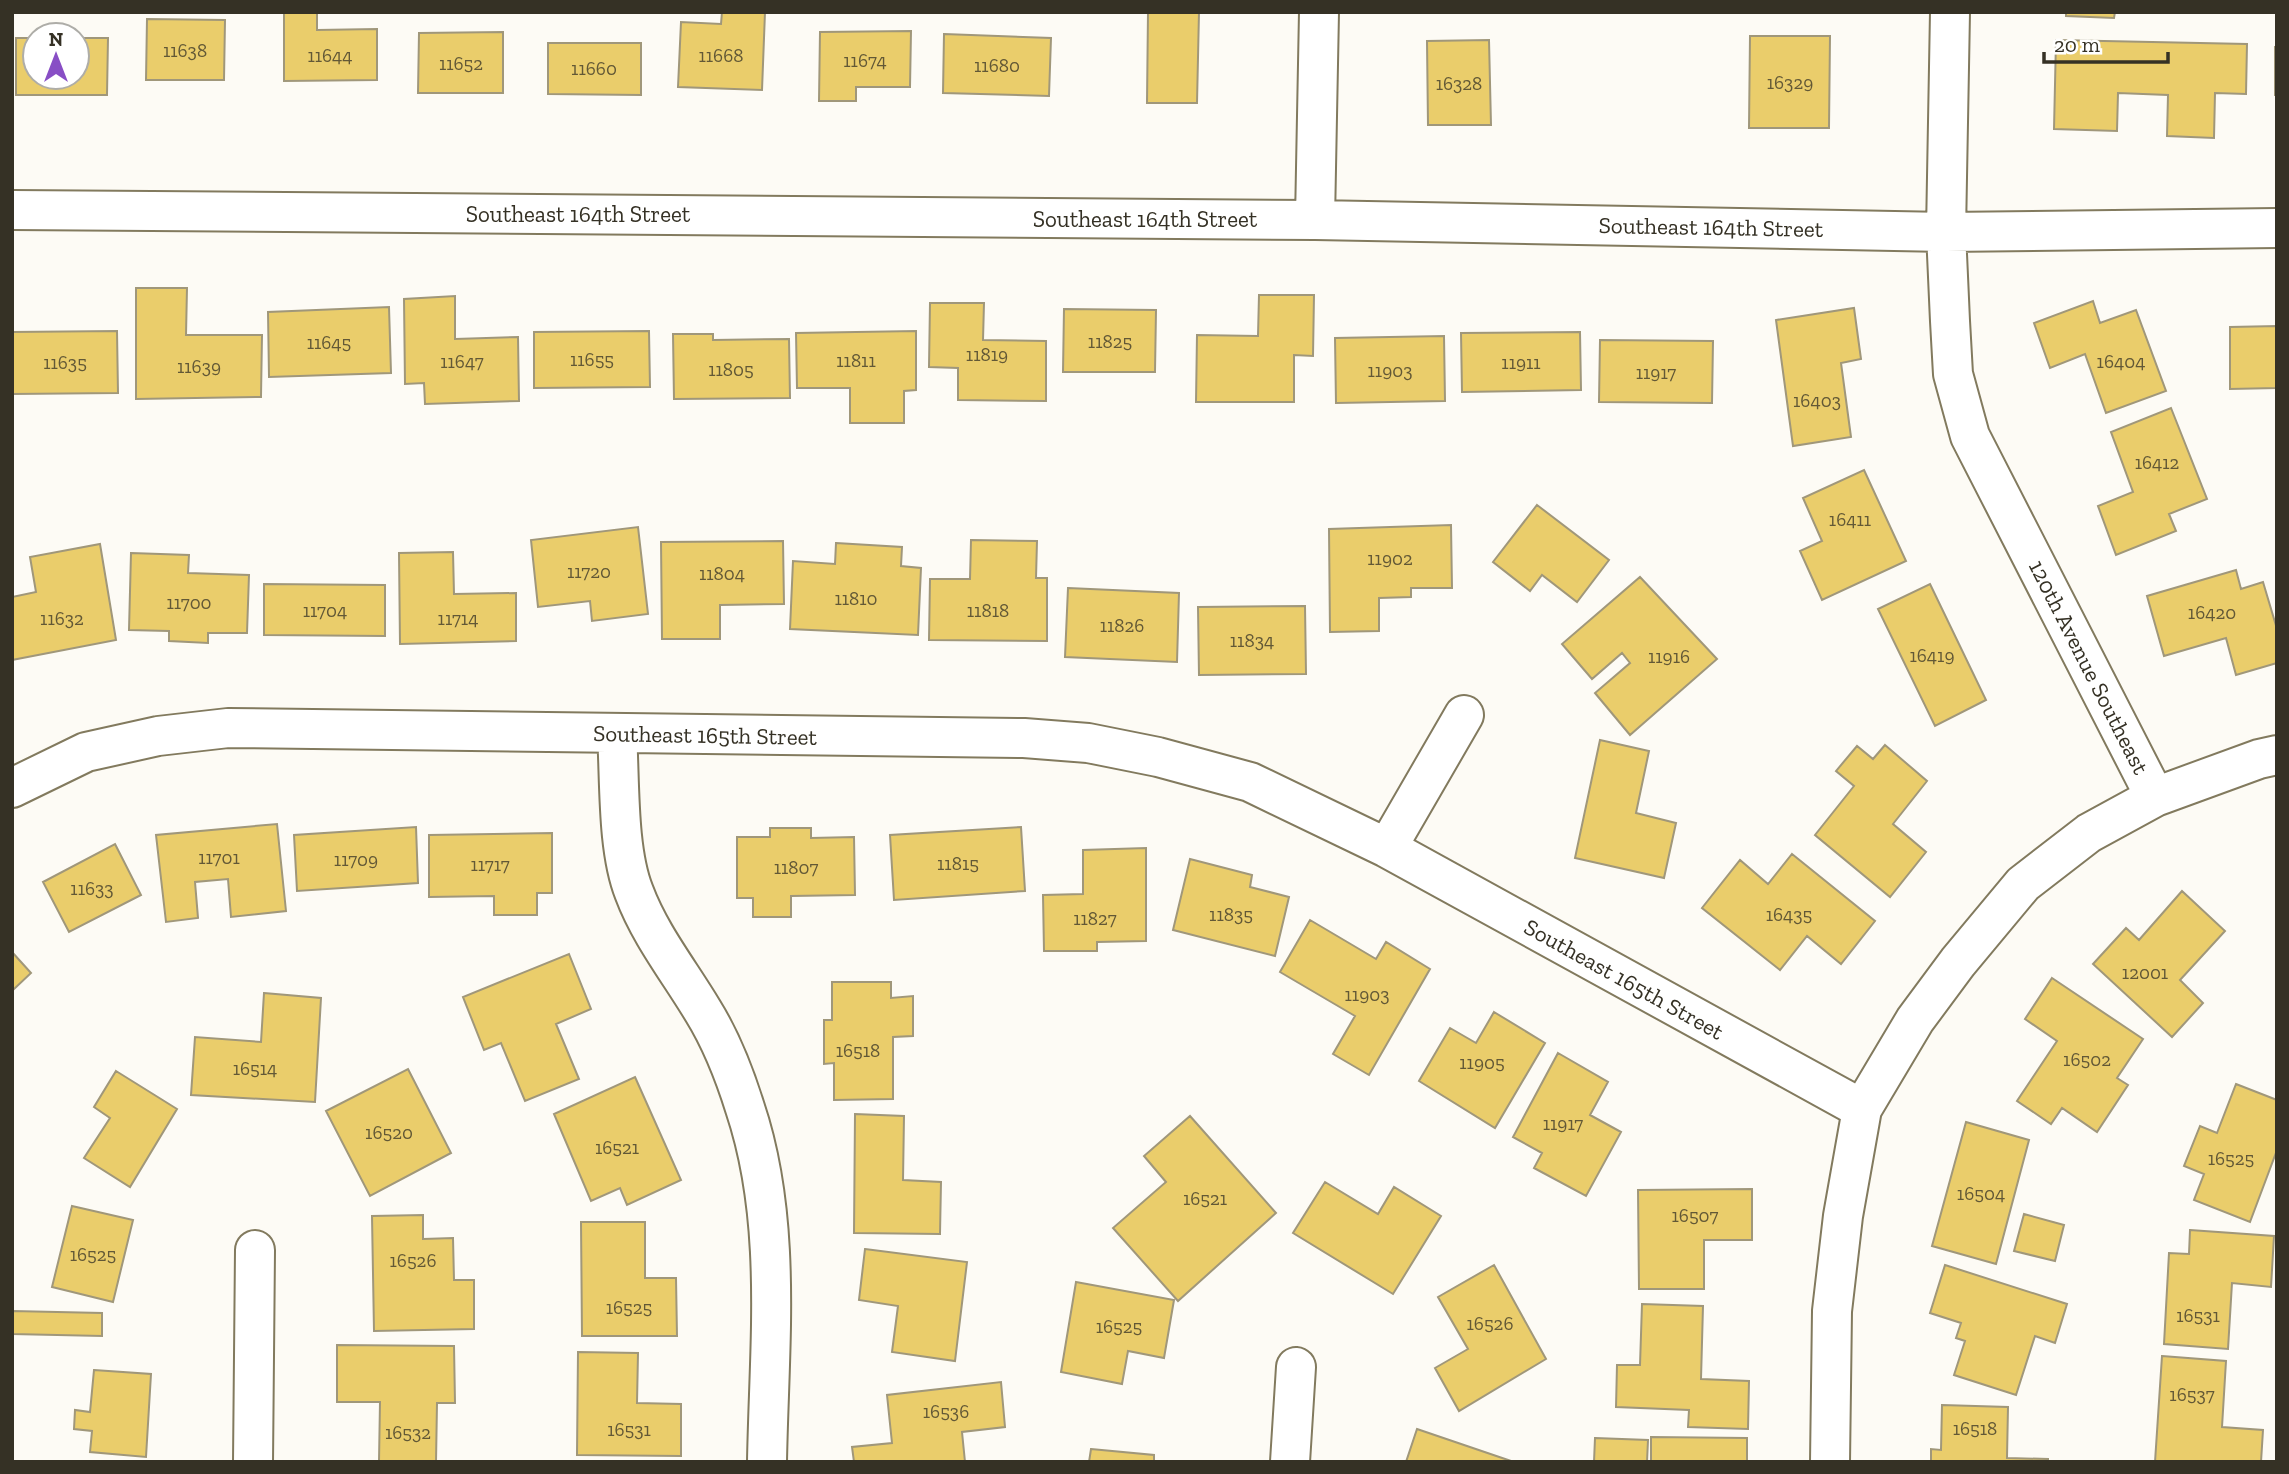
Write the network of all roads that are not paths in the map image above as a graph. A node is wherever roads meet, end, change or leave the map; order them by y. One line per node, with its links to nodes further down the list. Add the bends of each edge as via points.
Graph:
1 (1319, 12): 4 (street)
2 (1950, 12): 6 (street, 120th Avenue Southeast)
3 (12, 210): 4 (street, Southeast 164th Street)
4 (1315, 220): 6 (street, Southeast 164th Street)
5 (2277, 228): 6 (street, Southeast 164th Street)
6 (1946, 232): 11 (street, 120th Avenue Southeast, via 1954,374 1970,436)
7 (1464, 715): 12 (street)
8 (617, 734): 10 (street, Southeast 165th Street, via 228,728 158,736 86,752); 12 (street, Southeast 165th Street, via 1024,738 1088,743 1250,782); 17 (street, via 624,861 633,891 652,933 705,1013 733,1073 757,1151 766,1198 770,1270)
9 (2277, 755): 11 (street)
10 (12, 788)
11 (2155, 797): 13 (street, 120th Avenue Southeast, via 2089,833 2023,884 1915,1020)
12 (1387, 848): 13 (street, Southeast 165th Street)
13 (1862, 1109): 19 (street, 120th Avenue Southeast, via 1832,1311)
14 (255, 1250): 16 (street)
15 (1296, 1367): 18 (street)
16 (253, 1462)
17 (767, 1462)
18 (1290, 1462)
19 (1830, 1462)

